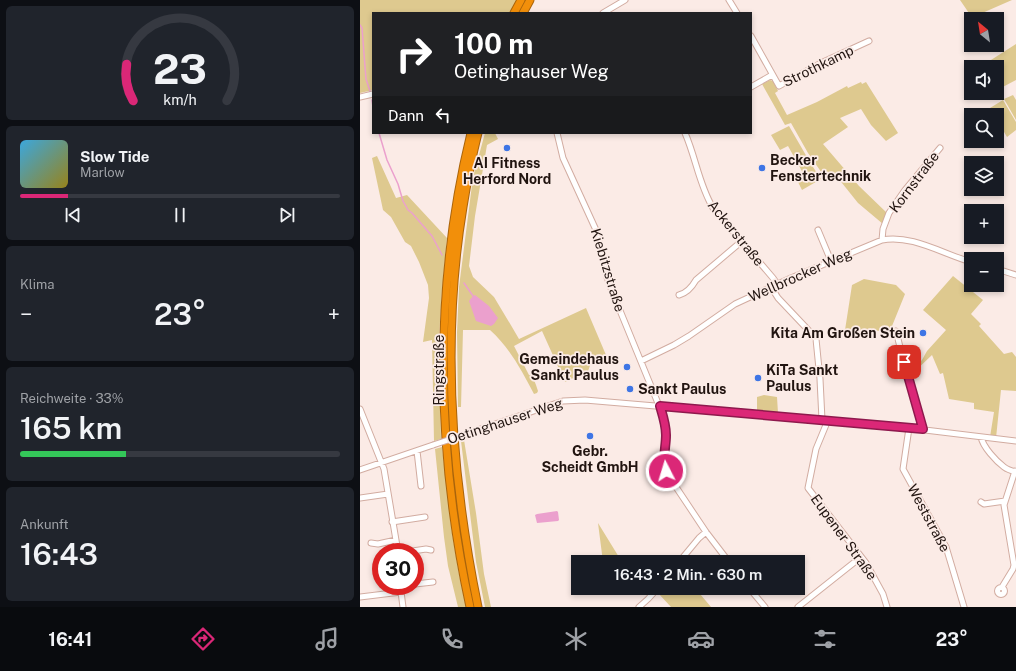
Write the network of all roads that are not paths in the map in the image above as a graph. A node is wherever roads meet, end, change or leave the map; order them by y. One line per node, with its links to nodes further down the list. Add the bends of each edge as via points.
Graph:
1 (521, 0): 5 (highway)
2 (530, 0): 6 (highway)
3 (626, 0): 7 (street)
4 (729, 0): 8 (street)
5 (515, 12)
6 (524, 12)
7 (606, 12)
8 (736, 12)
9 (752, 38): 11 (street)
10 (869, 42): 11 (street, Strothkamp, via 821,63 780,86)
11 (772, 75): 12 (street, Strothkamp)
12 (752, 86)
13 (372, 94): 14 (street)
14 (360, 97)
15 (471, 134): 68 (highway, Ringstraße, via 462,172 448,268 443,372 451,485)
16 (478, 134): 69 (highway, Ringstraße, via 458,246 452,302 451,362 458,489)
17 (557, 134): 31 (street, Kiebitzstraße, via 566,166 596,230 607,277)
18 (685, 134): 22 (street, Ackerstraße, via 708,199)
19 (940, 148): 21 (street, Kornstraße, via 904,190 889,213)
20 (818, 230): 24 (street)
21 (882, 240): 23 (street, Wellbrocker Weg, via 893,238 923,244); 24 (street, Wellbrocker Weg)
22 (742, 241): 27 (street, Ackerstraße); 29 (street, via 696,280 684,294)
23 (964, 260)
24 (831, 261): 27 (street, Wellbrocker Weg)
25 (1004, 271): 26 (street)
26 (1016, 275)
27 (777, 284): 28 (street, Wellbrocker Weg)
28 (771, 287): 31 (street, Wellbrocker Weg, via 736,304 689,336); 34 (street, via 816,339)
29 (679, 295)
30 (896, 331): 36 (street)
31 (641, 361): 32 (street, Kiebitzstraße)
32 (660, 406): 34 (street, Oetinghauser Weg); 39 (street, Oetinghauser Weg, bridge, via 586,400 563,401); 50 (street, Kiebitzstraße, via 665,424 664,464 668,475)
33 (360, 409): 40 (street)
34 (825, 420): 35 (street, Oetinghauser Weg); 58 (street, Eupener Straße, via 808,488)
35 (909, 428): 36 (street, Oetinghauser Weg); 74 (street, Weststraße, via 903,468 946,547)
36 (923, 429): 37 (street, Oetinghauser Weg)
37 (981, 437): 38 (street, Oetinghauser Weg); 42 (street, via 984,446 1000,464)
38 (1016, 441)
39 (417, 451): 40 (street, Oetinghauser Weg); 43 (street)
40 (382, 463): 41 (street, Oetinghauser Weg); 44 (street)
41 (360, 470)
42 (1015, 472): 46 (street)
43 (421, 486)
44 (388, 494): 45 (street); 49 (street)
45 (360, 498)
46 (1005, 501): 47 (street, via 984,504); 61 (street, via 1014,565)
47 (981, 502)
48 (425, 517): 49 (street)
49 (392, 522): 51 (street)
50 (706, 532): 56 (street); 57 (street, Kiebitzstraße)
51 (396, 540): 52 (street); 53 (street)
52 (371, 543)
53 (396, 543)
54 (424, 549): 55 (street)
55 (431, 550)
56 (685, 555)
57 (723, 555)
58 (861, 558): 72 (street); 73 (street, Eupener Straße)
59 (434, 582): 60 (street)
60 (424, 583)
61 (1002, 587)
62 (376, 595): 66 (street)
63 (401, 595): 67 (street)
64 (652, 595): 70 (street)
65 (755, 595): 71 (street)
66 (360, 597)
67 (403, 607)
68 (470, 607)
69 (478, 607)
70 (639, 607)
71 (765, 607)
72 (798, 607)
73 (888, 607)
74 (964, 607)

